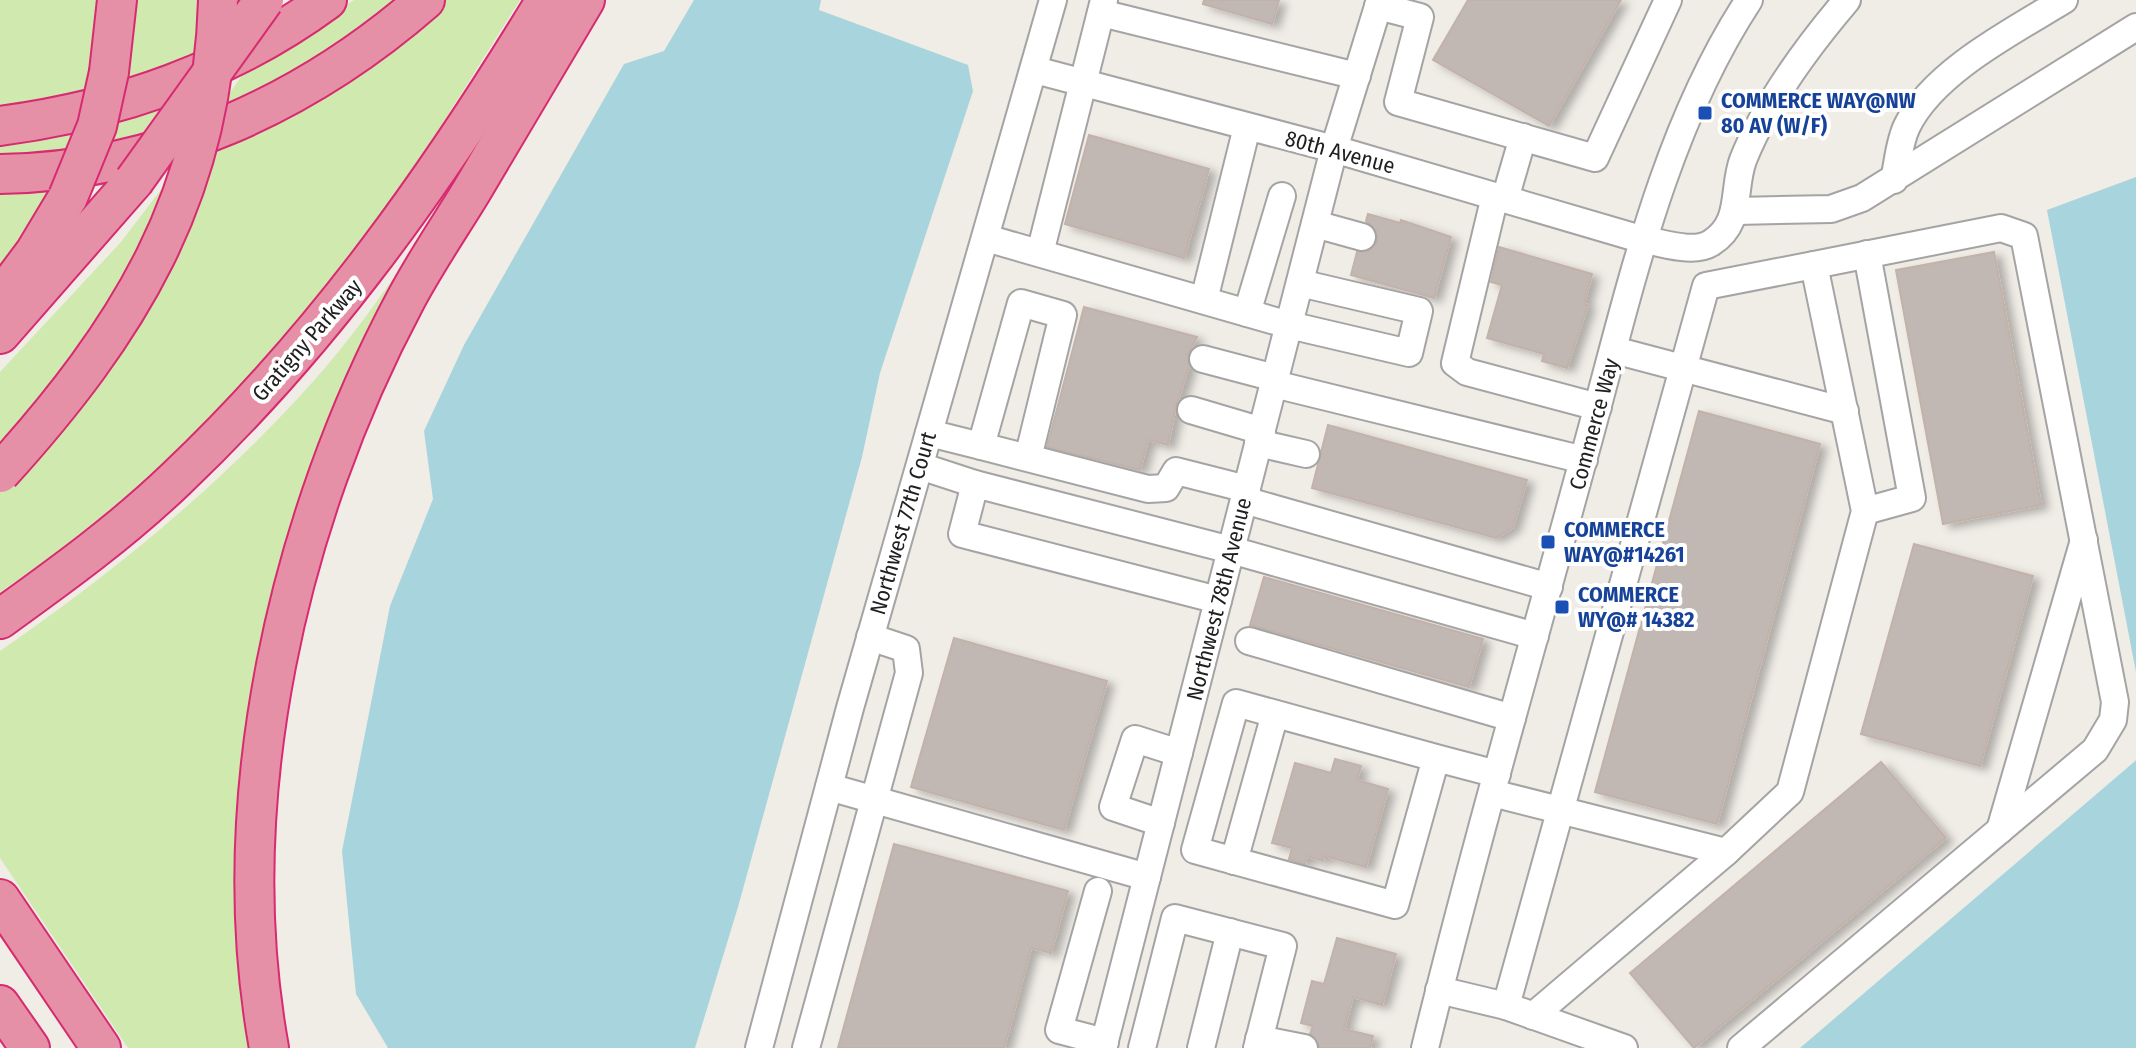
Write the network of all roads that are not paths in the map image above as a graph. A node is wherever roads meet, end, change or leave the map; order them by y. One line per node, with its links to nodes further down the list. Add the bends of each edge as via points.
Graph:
1 (117, 0): 37 (highway, bridge, via 97,126 68,197)
2 (218, 0): 56 (highway, bridge, via 216,60 206,108 190,175 164,243 96,357)
3 (264, 0): 41 (highway, bridge, via 134,181)
4 (327, 0): 20 (highway, via 234,59 180,83 76,114)
5 (425, 0): 24 (highway, via 319,80 221,128 96,164)
6 (546, 0): 64 (highway, Gratigny Parkway, via 406,218 273,382 128,522)
7 (585, 0): 97 (highway, via 405,300 358,399 303,550 272,683 258,800 254,906)
8 (1053, 0): 17 (street, Northwest 77th Court)
9 (1668, 0): 22 (street, via 1595,158)
10 (1749, 0): 32 (street, Commerce Way, via 1690,113)
11 (1847, 0): 28 (street, via 1808,49 1760,126 1742,163)
12 (2064, 0): 25 (street, via 2004,37 1920,104 1905,129)
13 (1379, 3): 15 (street); 18 (street, Northwest 78th Avenue)
14 (1103, 6): 18 (street); 19 (street)
15 (1422, 8): 22 (street, via 1398,102)
16 (2136, 27): 25 (street)
17 (1035, 70): 19 (street, 80th Avenue); 31 (street, Northwest 77th Court)
18 (1357, 76): 23 (street, Northwest 78th Avenue)
19 (1083, 83): 21 (street, 80th Avenue); 33 (street)
20 (0, 126)
21 (1247, 127): 23 (street, 80th Avenue); 38 (street)
22 (1523, 137): 27 (street)
23 (1334, 149): 27 (street, 80th Avenue); 29 (street, Northwest 78th Avenue)
24 (0, 174)
25 (1894, 180): 28 (street, via 1831,209)
26 (1282, 196): 39 (street)
27 (1500, 198): 32 (street, 80th Avenue); 46 (street, via 1455,363 1467,372)
28 (1736, 211): 32 (street, 80th Avenue, via 1709,244 1688,248)
29 (1315, 224): 30 (street); 36 (street, Northwest 78th Avenue)
30 (1362, 237)
31 (986, 238): 33 (street); 49 (street, Northwest 77th Court)
32 (1644, 240): 42 (street, Commerce Way)
33 (1040, 253): 38 (street)
34 (1867, 254): 35 (street); 59 (street, via 1912,498); 60 (street, via 2001,228 2024,236)
35 (1814, 265): 44 (street, via 1706,286); 48 (street)
36 (1300, 283): 40 (street, Northwest 78th Avenue); 40 (street, via 1419,311 1409,353)
37 (0, 299)
38 (1204, 300): 39 (street)
39 (1247, 313): 40 (street)
40 (1289, 325): 45 (street, Northwest 78th Avenue)
41 (0, 334)
42 (1614, 350): 44 (street); 46 (street, Commerce Way)
43 (1203, 359): 45 (street)
44 (1683, 369): 48 (street); 75 (street)
45 (1274, 381): 50 (street, Northwest 78th Avenue); 54 (street)
46 (1598, 407): 54 (street, Commerce Way)
47 (1191, 410): 50 (street)
48 (1845, 411): 59 (street)
49 (929, 433): 51 (street); 55 (street, Northwest 77th Court)
50 (1260, 437): 52 (street); 58 (street, Northwest 78th Avenue)
51 (981, 446): 53 (street); 53 (street, via 1021,303 1063,315)
52 (1306, 454)
53 (1028, 458): 58 (street, via 1148,489 1166,488 1176,471)
54 (1584, 460): 62 (street, Commerce Way)
55 (920, 466): 57 (street); 66 (street, Northwest 77th Court)
56 (0, 473)
57 (975, 484): 61 (street); 63 (street, via 962,534)
58 (1245, 495): 61 (street, Northwest 78th Avenue); 62 (street)
59 (1865, 511): 78 (street, via 1790,792)
60 (2085, 537): 77 (street); 77 (street, via 2114,684 2113,720 2095,750)
61 (1231, 550): 63 (street, Northwest 78th Avenue); 65 (street)
62 (1549, 587): 65 (street, Commerce Way)
63 (1218, 600): 70 (street, Northwest 78th Avenue)
64 (0, 619)
65 (1535, 636): 69 (street, Commerce Way)
66 (870, 637): 73 (street, Northwest 77th Court); 74 (street, via 902,645 910,662)
67 (1249, 641): 69 (street)
68 (1275, 714): 71 (street); 79 (street); 79 (street, via 1236,703 1195,850)
69 (1512, 718): 72 (street, Commerce Way)
70 (1179, 753): 76 (street, Northwest 78th Avenue); 76 (street, via 1135,739 1113,807)
71 (1436, 758): 72 (street); 79 (street, via 1395,905)
72 (1494, 784): 75 (street); 87 (street, Commerce Way)
73 (829, 787): 74 (street); 98 (street, Northwest 77th Court)
74 (875, 800): 80 (street); 99 (street)
75 (1562, 811): 78 (street); 89 (street)
76 (1161, 823): 80 (street, Northwest 78th Avenue)
77 (2000, 830): 105 (street)
78 (1726, 852): 90 (street)
79 (1234, 861)
80 (1147, 877): 85 (street, Northwest 78th Avenue)
81 (1098, 891): 91 (street)
82 (0, 899): 96 (highway)
83 (1230, 932): 86 (street, via 1175,918); 92 (street, via 1283,946); 101 (street)
84 (0, 933): 95 (highway)
85 (1129, 947): 86 (street); 93 (street, Northwest 78th Avenue)
86 (1166, 956): 100 (street)
87 (1439, 990): 89 (street); 103 (street, Commerce Way)
88 (0, 1005): 94 (highway)
89 (1506, 1006): 90 (street)
90 (1533, 1016): 104 (street)
91 (1056, 1039): 93 (street)
92 (1258, 1044): 102 (street)
93 (1104, 1045)
94 (30, 1048)
95 (79, 1048)
96 (101, 1048)
97 (269, 1048)
98 (759, 1048)
99 (806, 1048)
100 (1142, 1048)
101 (1201, 1048)
102 (1304, 1048)
103 (1425, 1048)
104 (1624, 1048)
105 (1741, 1048)

